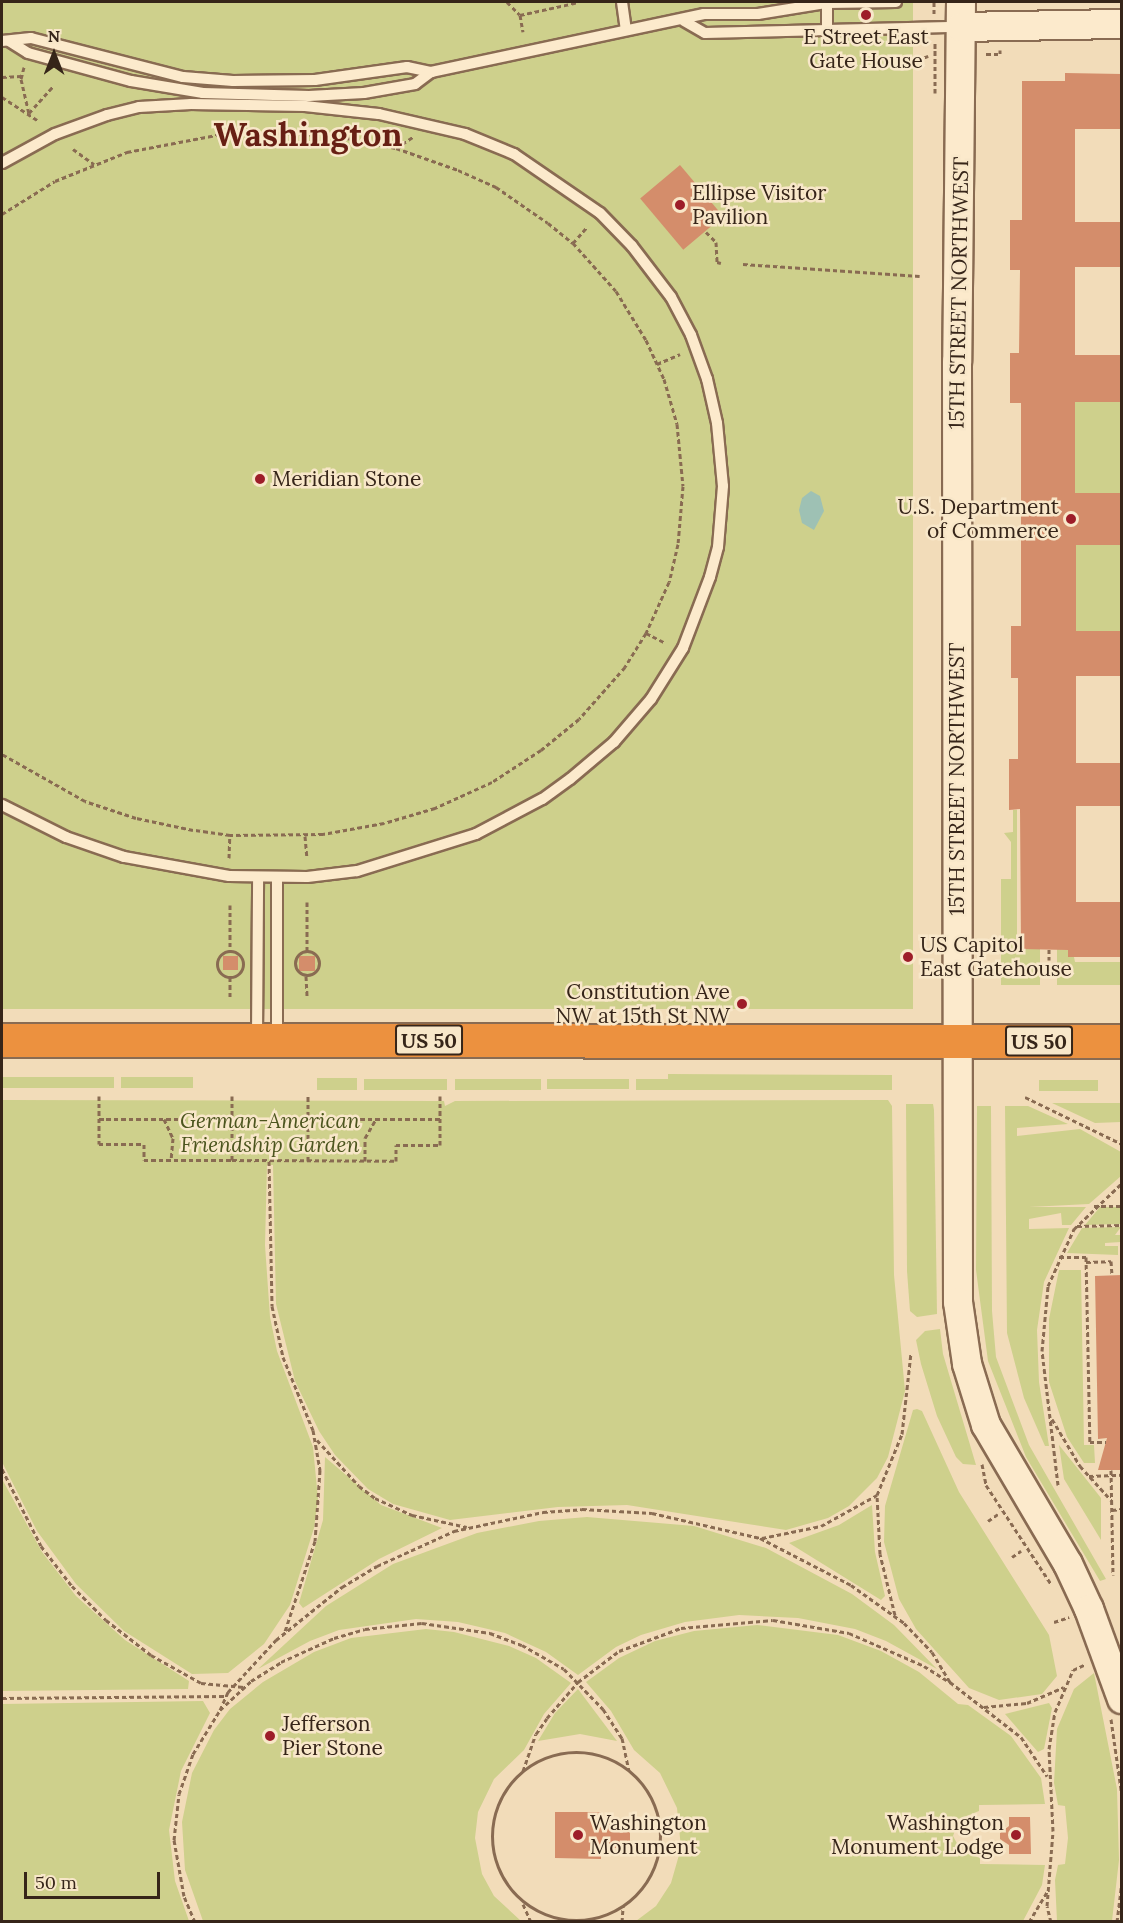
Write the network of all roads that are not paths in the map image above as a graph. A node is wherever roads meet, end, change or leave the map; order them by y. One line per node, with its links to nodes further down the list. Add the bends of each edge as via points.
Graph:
1 (622, 2): 7 (lane)
2 (896, 2): 3 (lane)
3 (827, 3): 5 (lane, via 758,14 704,15); 8 (lane)
4 (961, 14): 6 (main road); 8 (lane); 17 (main road, 15TH STREET NORTHWEST)
5 (684, 21): 7 (lane); 8 (lane, via 705,33)
6 (1122, 24)
7 (626, 29): 10 (lane)
8 (827, 31)
9 (5, 41): 10 (lane, via 31,38 145,70 233,81 315,80 406,67); 10 (lane, via 28,54 131,81 202,93 364,93 415,84)
10 (431, 72)
11 (2, 163): 14 (lane, via 81,123 163,105 305,106 432,125 514,154 592,207 650,268 691,334 717,423 722,457 722,519 700,606 678,657 651,699 614,742 570,779 543,799 476,834 357,870)
12 (2, 805): 13 (lane, via 66,837 124,858 205,874)
13 (258, 877): 14 (lane); 15 (lane)
14 (277, 878): 15 (lane)
15 (267, 1039): 16 (highway, US 50); 17 (highway, US 50)
16 (2, 1040)
17 (957, 1041): 18 (highway, US 50); 19 (main road, 15TH STREET NORTHWEST, via 956,1278 967,1364 986,1425 1068,1564)
18 (1122, 1041)
19 (1104, 1643): 20 (main road, 15TH STREET NORTHWEST)
20 (1115, 1705)

